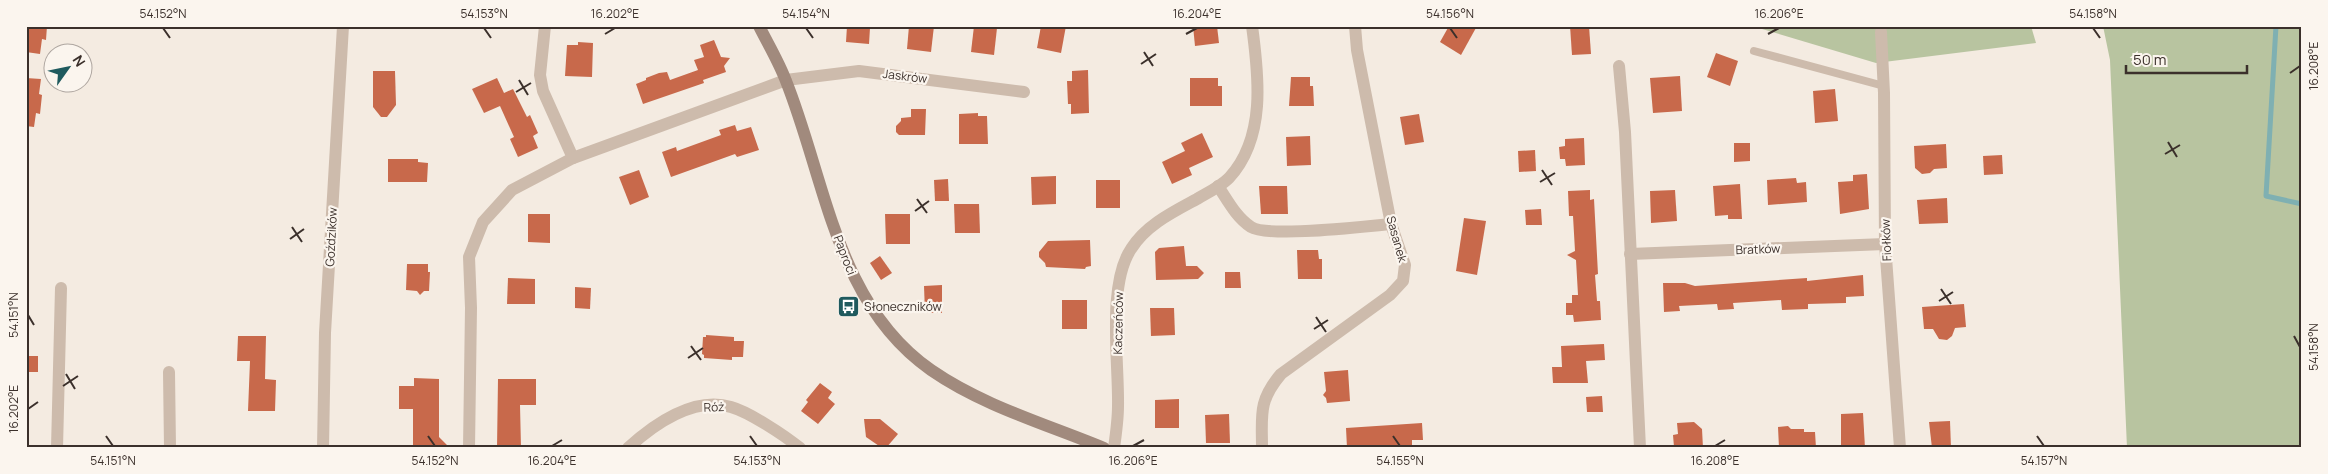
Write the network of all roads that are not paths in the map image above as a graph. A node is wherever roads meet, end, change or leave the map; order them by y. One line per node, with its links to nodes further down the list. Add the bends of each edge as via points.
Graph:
1 (343, 26): 21 (street, Goździków, via 325,333)
2 (545, 26): 12 (street, via 540,75 543,92)
3 (759, 26): 9 (street, Paproci)
4 (1252, 26): 13 (street, Kaczeńców, via 1256,58 1256,119 1249,148 1228,179)
5 (1356, 26): 14 (street, Sasanek, via 1357,50)
6 (1881, 32): 10 (street, Fiołków)
7 (1754, 50): 10 (lane)
8 (1619, 66): 16 (street)
9 (786, 80): 11 (street, Jaskrów, via 859,71); 12 (street); 25 (street, Paproci, via 843,254 860,291 879,321 904,348 932,370 985,400)
10 (1884, 86): 15 (street, Fiołków)
11 (1024, 92)
12 (573, 158): 22 (street, via 512,190 483,222 469,257)
13 (1218, 186): 14 (street, via 1236,215 1252,229 1282,232); 26 (street, Kaczeńców, via 1163,217 1130,249 1121,272 1117,300 1118,408)
14 (1391, 224): 27 (street, Sasanek, via 1405,265 1403,281 1390,296 1281,374 1270,387 1262,402)
15 (1885, 244): 16 (street, Bratków); 29 (street, Fiołków)
16 (1630, 254): 28 (street)
17 (60, 288): 19 (street)
18 (170, 372): 20 (street)
19 (57, 448)
20 (170, 448)
21 (323, 448)
22 (469, 448)
23 (628, 448): 24 (street, Róż, via 671,416 705,405 730,407)
24 (800, 448)
25 (1104, 448)
26 (1114, 448)
27 (1262, 448)
28 (1640, 448)
29 (1900, 448)

